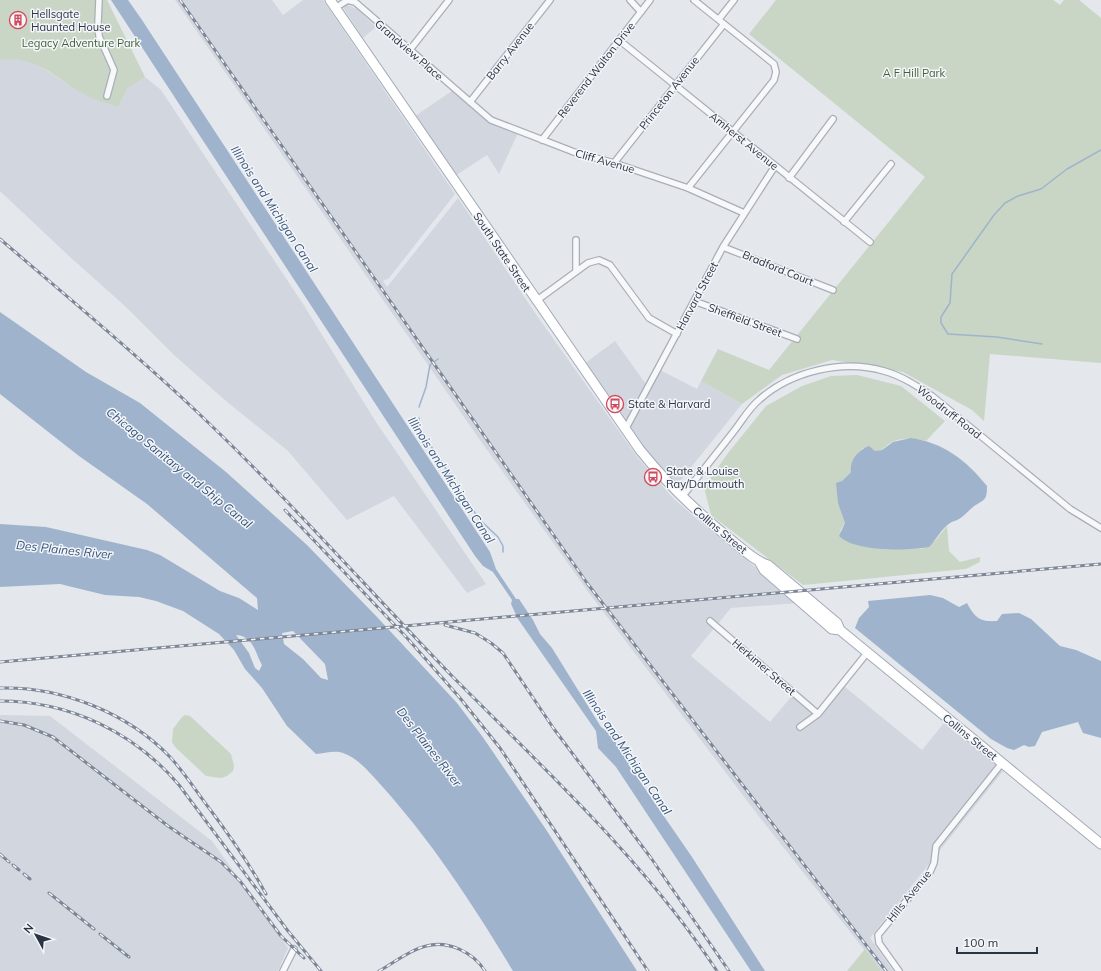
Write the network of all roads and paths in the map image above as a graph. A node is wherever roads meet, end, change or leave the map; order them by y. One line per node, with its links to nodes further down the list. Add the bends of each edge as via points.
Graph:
1 (99, 0): 16 (street, via 100,36 114,70)
2 (347, 0): 9 (street); 14 (street, Grandview Place, via 355,2)
3 (449, 0): 14 (street)
4 (550, 0): 17 (street, Barry Avenue)
5 (630, 0): 10 (street)
6 (650, 0): 10 (street, Reverend Walton Drive)
7 (694, 0): 11 (street)
8 (734, 0): 11 (street)
9 (333, 4): 33 (main road, South State Street)
10 (641, 12): 13 (street, Reverend Walton Drive)
11 (719, 19): 12 (street)
12 (724, 24): 15 (street, Princeton Avenue); 19 (street, via 774,64 776,72 774,80)
13 (619, 40): 15 (street, Amherst Avenue); 20 (street, Reverend Walton Drive)
14 (409, 51): 17 (street, Grandview Place)
15 (675, 86): 19 (street, Amherst Avenue); 21 (street, Princeton Avenue)
16 (107, 96)
17 (470, 102): 20 (street, Cliff Avenue, via 491,120)
18 (833, 119): 24 (street)
19 (734, 132): 23 (street, Amherst Avenue); 25 (street)
20 (542, 140): 21 (street, Cliff Avenue)
21 (614, 163): 25 (street, Cliff Avenue)
22 (891, 164): 27 (street)
23 (775, 166): 24 (street, Amherst Avenue); 26 (street, Harvard Street)
24 (789, 178): 27 (street, Amherst Avenue)
25 (688, 188): 26 (street, Cliff Avenue)
26 (744, 213): 30 (street, Harvard Street)
27 (844, 222): 29 (street, Amherst Avenue)
28 (576, 240): 31 (street)
29 (870, 242)
30 (723, 247): 32 (street, Bradford Court); 34 (street, Harvard Street)
31 (576, 271): 33 (street); 35 (street, via 588,263 599,260 610,265 649,318)
32 (833, 290)
33 (536, 301): 37 (main road, South State Street)
34 (694, 302): 35 (street, Harvard Street); 36 (street, Sheffield Street)
35 (677, 334): 37 (street, Harvard Street)
36 (797, 338)
37 (625, 430): 38 (main road, South State Street)
38 (682, 498): 39 (street, Woodruff Road, via 759,400 785,382 804,375 840,367 864,368 884,371 908,380 932,396 1070,510); 41 (main road, Collins Street, via 760,563 764,570 832,629 840,630)
39 (1101, 528)
40 (710, 621): 42 (street, Herkimer Street)
41 (867, 653): 42 (street); 44 (main road, Collins Street)
42 (818, 714): 43 (street)
43 (800, 727)
44 (1002, 764): 45 (main road, Collins Street); 48 (street, Hills Avenue, via 936,846 930,872 878,935 879,943)
45 (1101, 844)
46 (294, 949): 47 (street)
47 (283, 971)
48 (899, 971)

